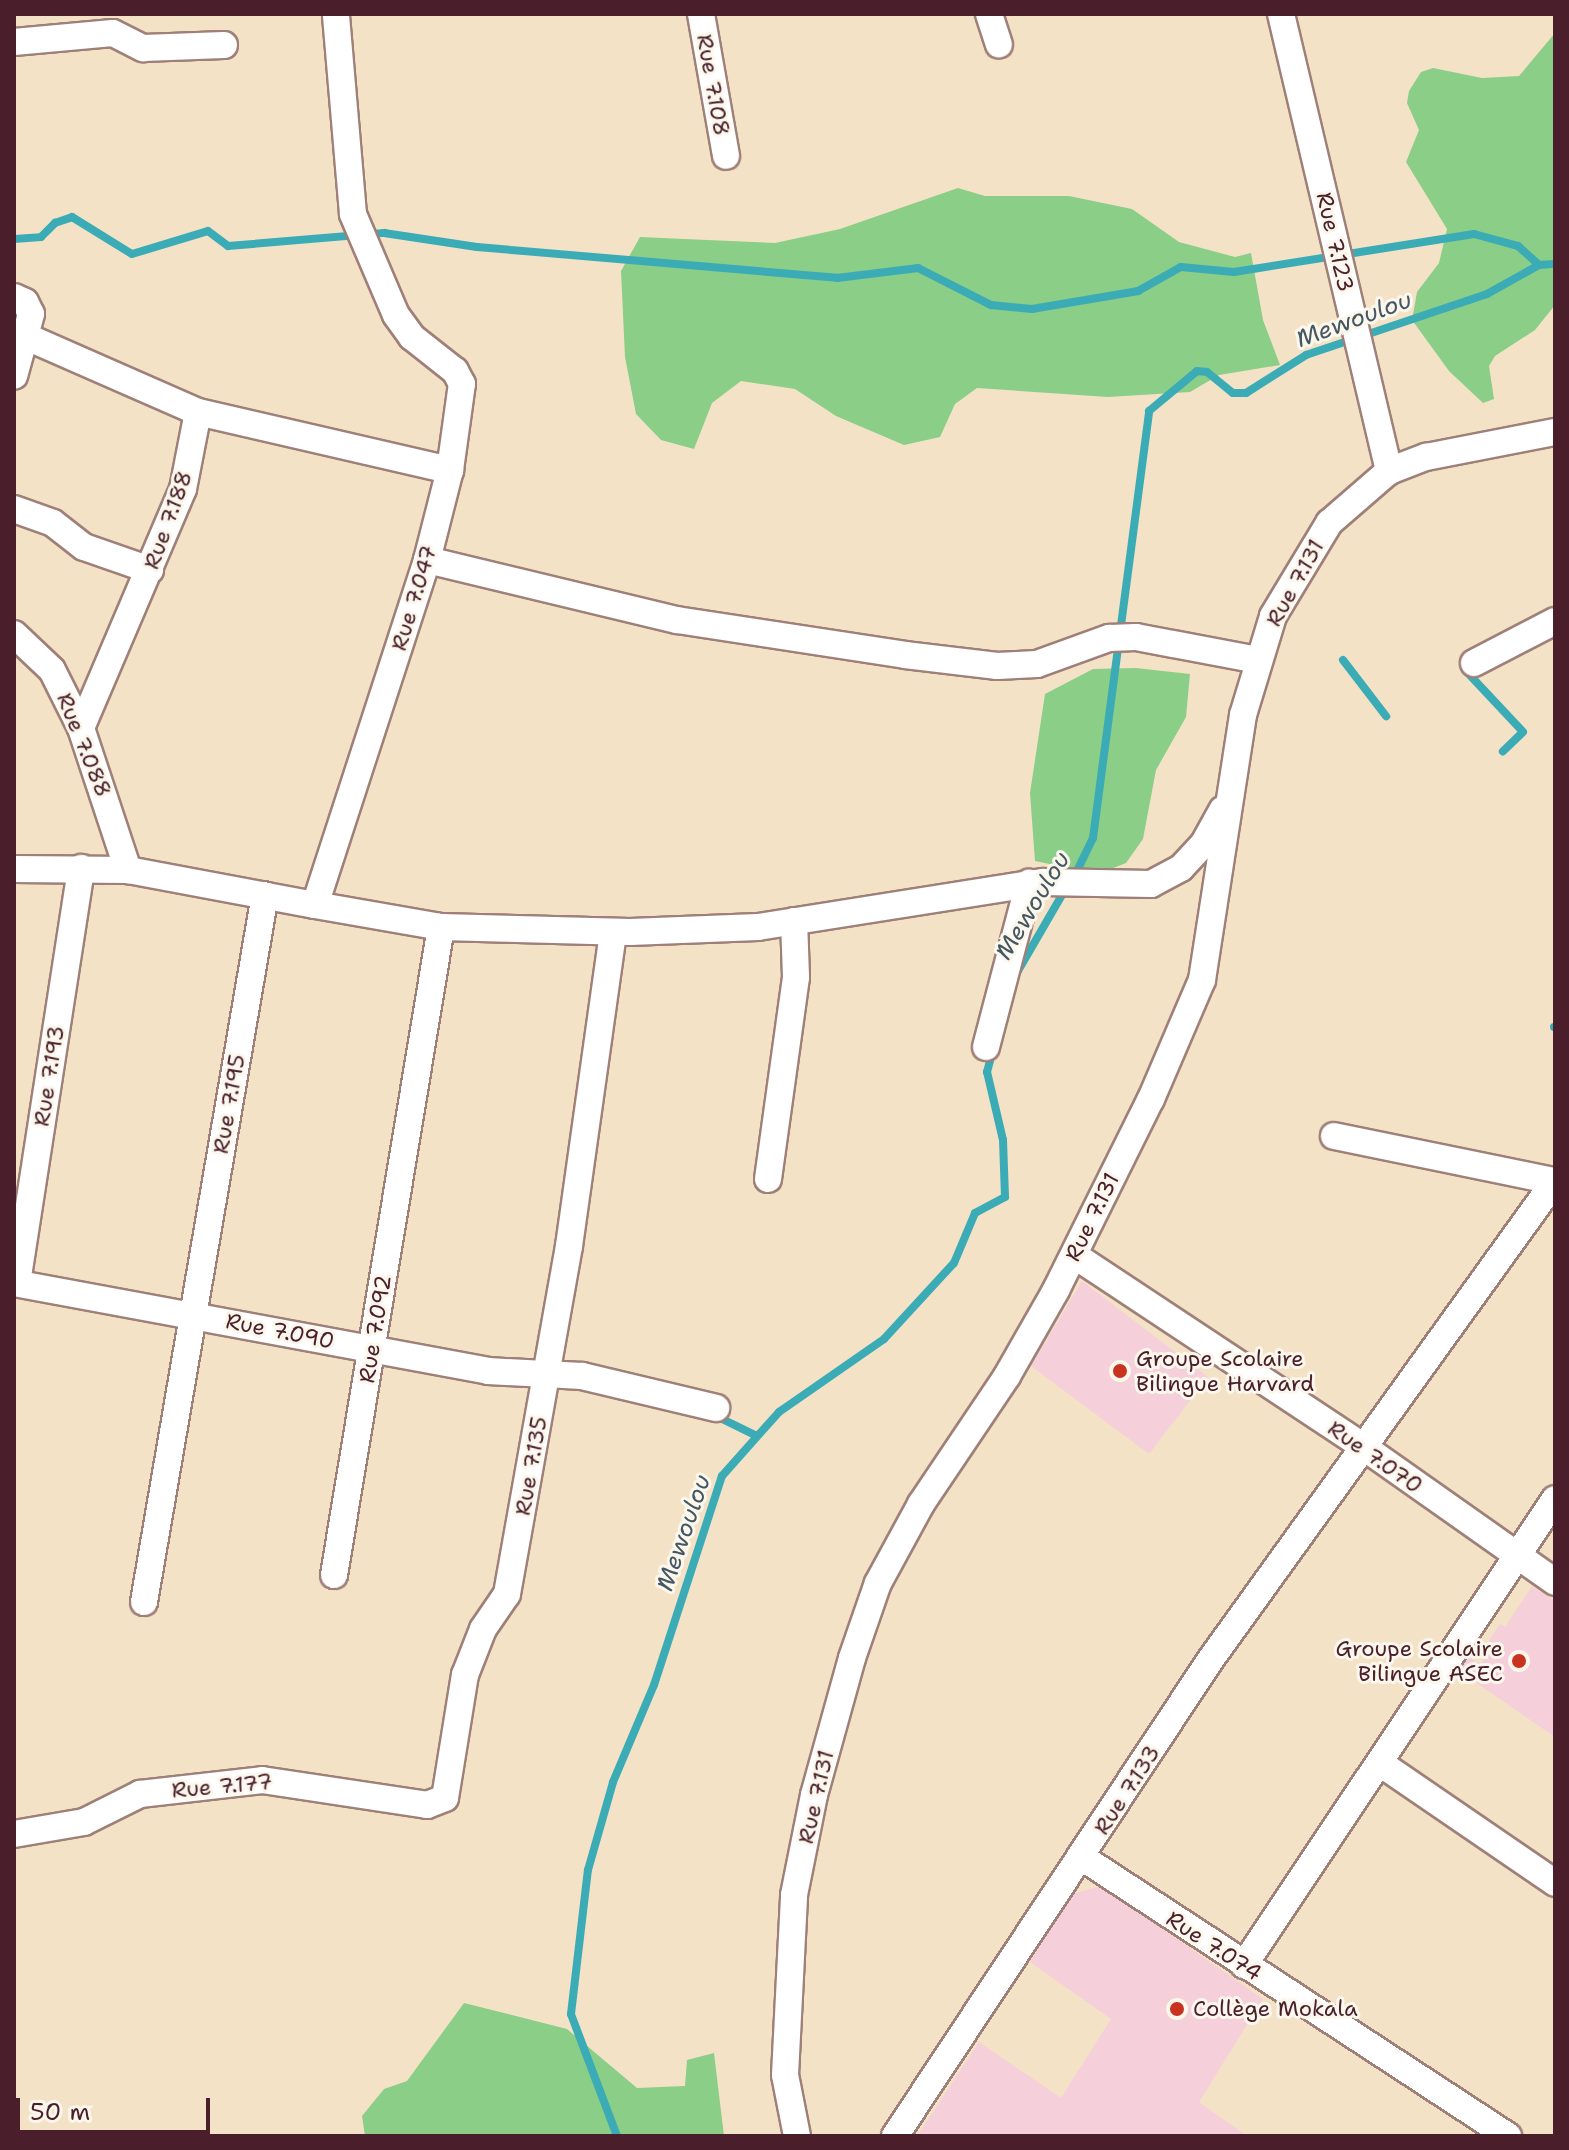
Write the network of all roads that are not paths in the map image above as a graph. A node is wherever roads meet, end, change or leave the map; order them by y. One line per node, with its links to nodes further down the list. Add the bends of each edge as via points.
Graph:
1 (336, 14): 15 (street, Rue 7.047, via 349,200 396,315 462,384)
2 (701, 14): 9 (street, Rue 7.108)
3 (989, 14): 7 (street)
4 (1281, 14): 16 (street, Rue 7.123)
5 (118, 23): 6 (street); 8 (street, via 143,48)
6 (14, 42)
7 (999, 44)
8 (224, 45)
9 (726, 156)
10 (14, 297): 11 (street, via 25,302 31,314)
11 (27, 337): 12 (street); 13 (street)
12 (14, 376)
13 (198, 412): 15 (street); 19 (street, Rue 7.188, via 183,489)
14 (1555, 432): 16 (street, Rue 7.131, via 1426,457)
15 (450, 470): 18 (street, Rue 7.047)
16 (1389, 471): 22 (street, Rue 7.131, via 1329,523 1273,616)
17 (14, 509): 19 (street, via 53,523 84,547)
18 (427, 560): 22 (street, via 677,620 936,659 1037,664 1109,638 1136,637); 31 (street, Rue 7.047)
19 (150, 570): 24 (street, Rue 7.188)
20 (1555, 621): 23 (street)
21 (14, 634): 24 (street, Rue 7.088, via 52,670)
22 (1258, 660): 25 (street, Rue 7.131)
23 (1474, 663)
24 (81, 728): 28 (street, Rue 7.088)
25 (1228, 798): 29 (street, via 1189,860 1151,884); 39 (street, Rue 7.131, via 1221,882 1202,980)
26 (81, 868): 27 (street); 28 (street); 40 (street, Rue 7.193)
27 (14, 869)
28 (128, 870): 30 (street)
29 (1029, 883): 32 (street); 35 (street)
30 (265, 895): 31 (street); 41 (street, Rue 7.195)
31 (315, 905): 33 (street)
32 (794, 921): 34 (street); 37 (street, via 796,977)
33 (441, 927): 34 (street); 42 (street, Rue 7.092, via 411,1083)
34 (613, 932): 43 (street, Rue 7.135)
35 (986, 1047)
36 (1334, 1136): 38 (street)
37 (768, 1179)
38 (1554, 1181): 45 (street, Rue 7.133)
39 (1074, 1255): 45 (street, Rue 7.070); 57 (street, Rue 7.131, via 1007,1376 892,1556 852,1658 814,1795 794,1895 785,2075)
40 (15, 1283): 41 (street, Rue 7.090)
41 (193, 1313): 42 (street, Rue 7.090); 50 (street, Rue 7.195)
42 (372, 1350): 43 (street, Rue 7.090); 48 (street, Rue 7.092)
43 (547, 1376): 44 (street, Rue 7.090, via 582,1376); 52 (street, Rue 7.135, via 507,1594 474,1650 448,1788)
44 (716, 1408)
45 (1361, 1445): 47 (street, Rue 7.070); 54 (street, Rue 7.133, via 1211,1659)
46 (1555, 1499): 47 (street)
47 (1516, 1558): 49 (street, Rue 7.070); 51 (street)
48 (334, 1575)
49 (1555, 1582)
50 (144, 1602)
51 (1380, 1763): 55 (street); 56 (street)
52 (436, 1804): 53 (street, Rue 7.177, via 262,1780 140,1794 84,1822)
53 (14, 1834)
54 (1083, 1858): 56 (street, Rue 7.074); 58 (street, Rue 7.133)
55 (1555, 1883)
56 (1244, 1965): 59 (street, Rue 7.074)
57 (797, 2136)
58 (895, 2136)
59 (1508, 2136)

